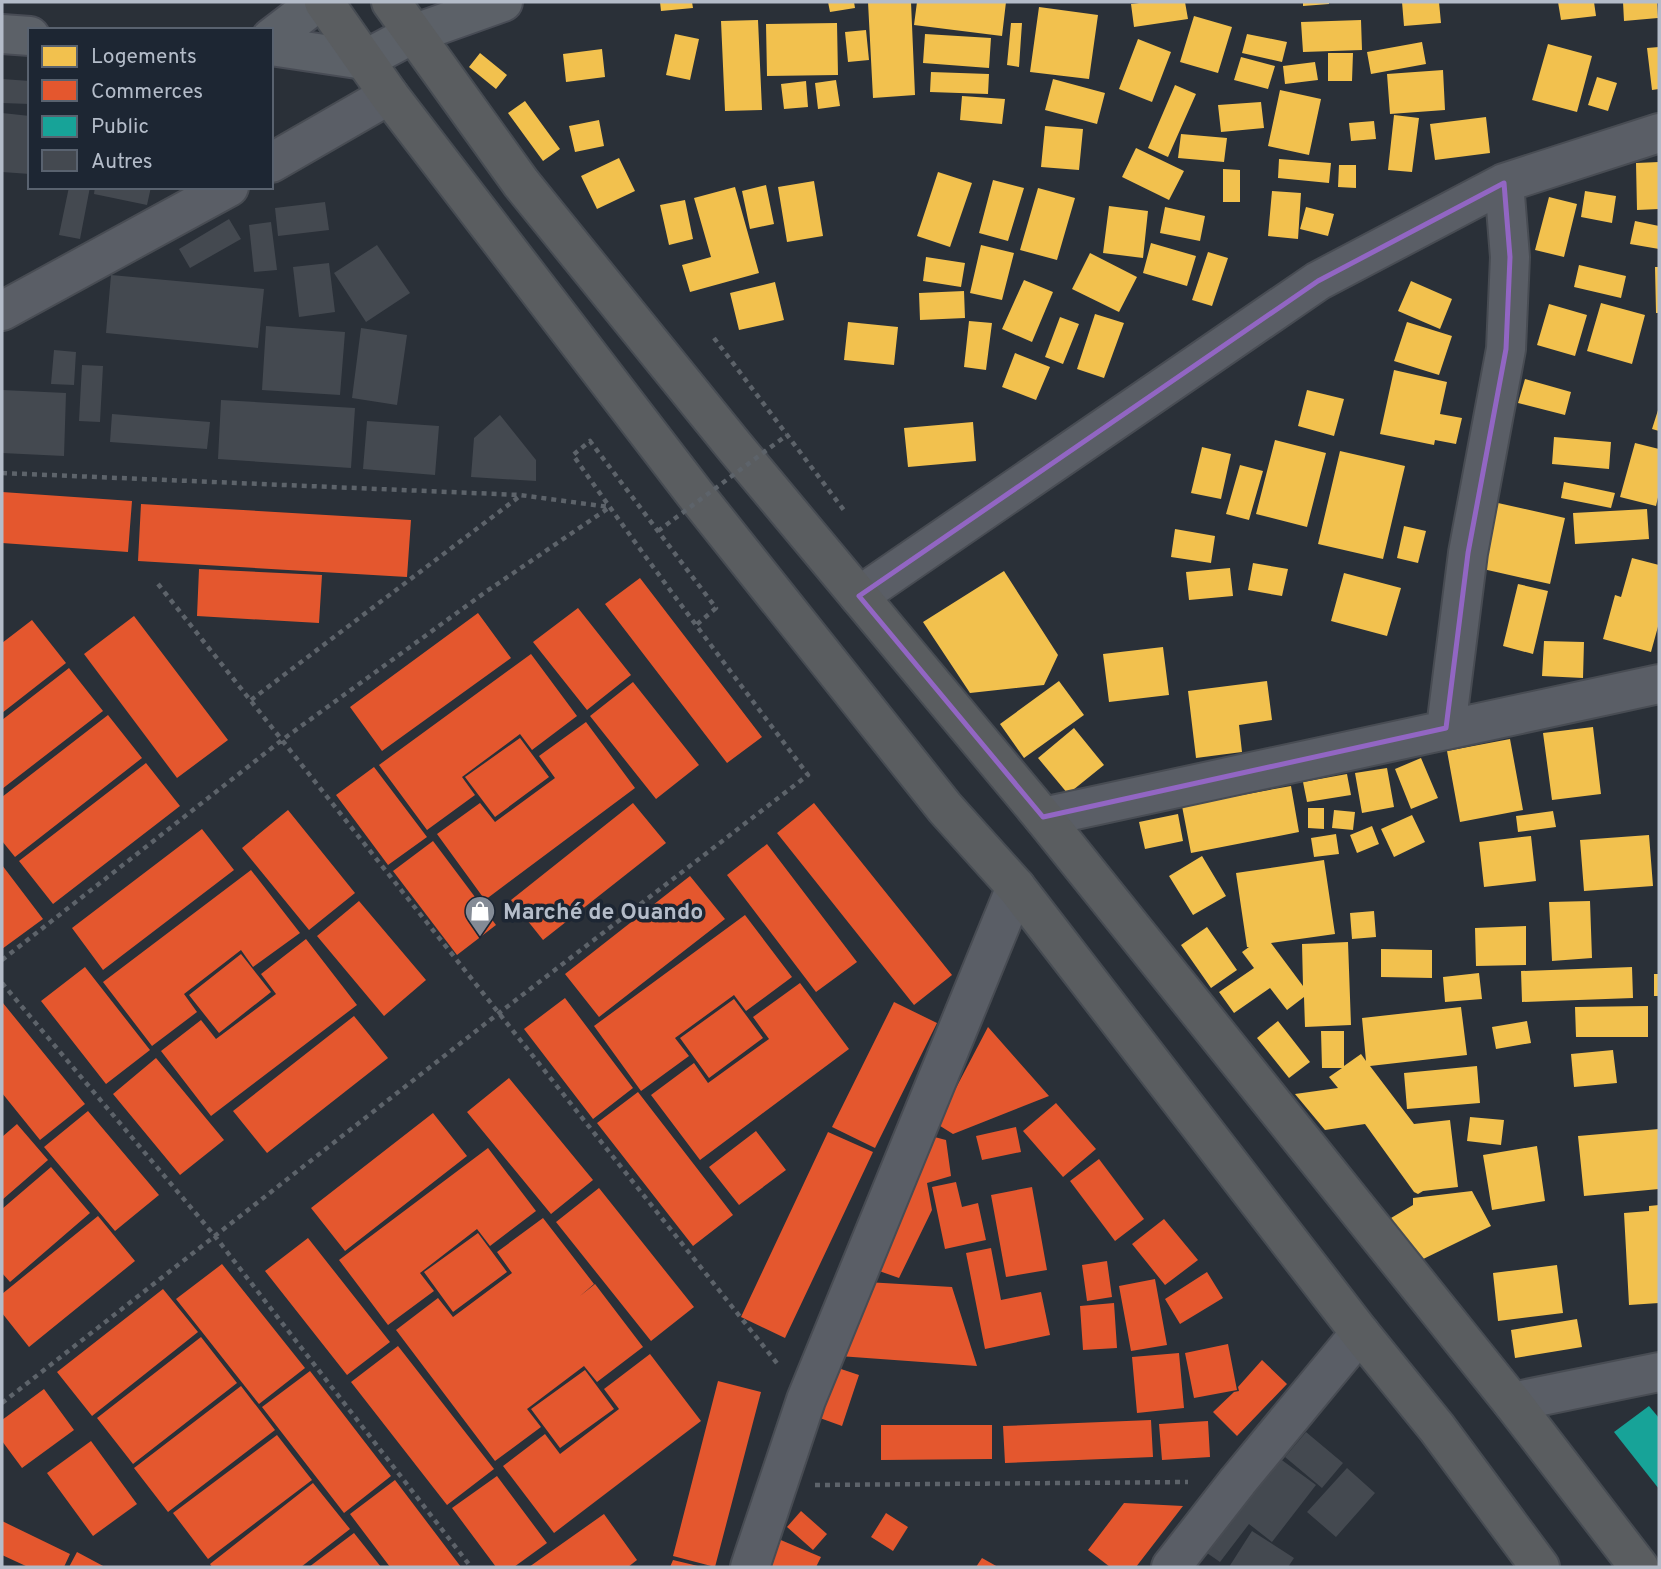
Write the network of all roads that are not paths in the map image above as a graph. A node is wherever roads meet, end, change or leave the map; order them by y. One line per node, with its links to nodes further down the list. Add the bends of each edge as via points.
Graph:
1 (318, 2): 8 (main road)
2 (324, 2): 10 (highway)
3 (391, 2): 6 (highway)
4 (503, 2): 6 (main road)
5 (2, 34): 7 (main road)
6 (412, 34): 10 (main road); 17 (highway, via 521,183)
7 (28, 36)
8 (273, 36)
9 (273, 46): 10 (main road)
10 (364, 60): 11 (highway)
11 (389, 95): 13 (street); 21 (highway, via 695,495 945,808)
12 (1659, 133): 14 (street)
13 (273, 162)
14 (1504, 183): 17 (street, via 1318,281); 19 (street, via 1510,257 1506,349 1468,553)
15 (225, 189): 16 (street)
16 (2, 311)
17 (859, 596): 20 (highway)
18 (1659, 684): 19 (street)
19 (1446, 728): 20 (street)
20 (1043, 817): 24 (highway)
21 (1016, 887): 22 (highway); 25 (street, via 806,1400)
22 (1360, 1333): 26 (street); 27 (highway)
23 (1659, 1372): 24 (street)
24 (1512, 1402): 28 (highway)
25 (750, 1567)
26 (1171, 1567)
27 (1540, 1567)
28 (1639, 1567)

